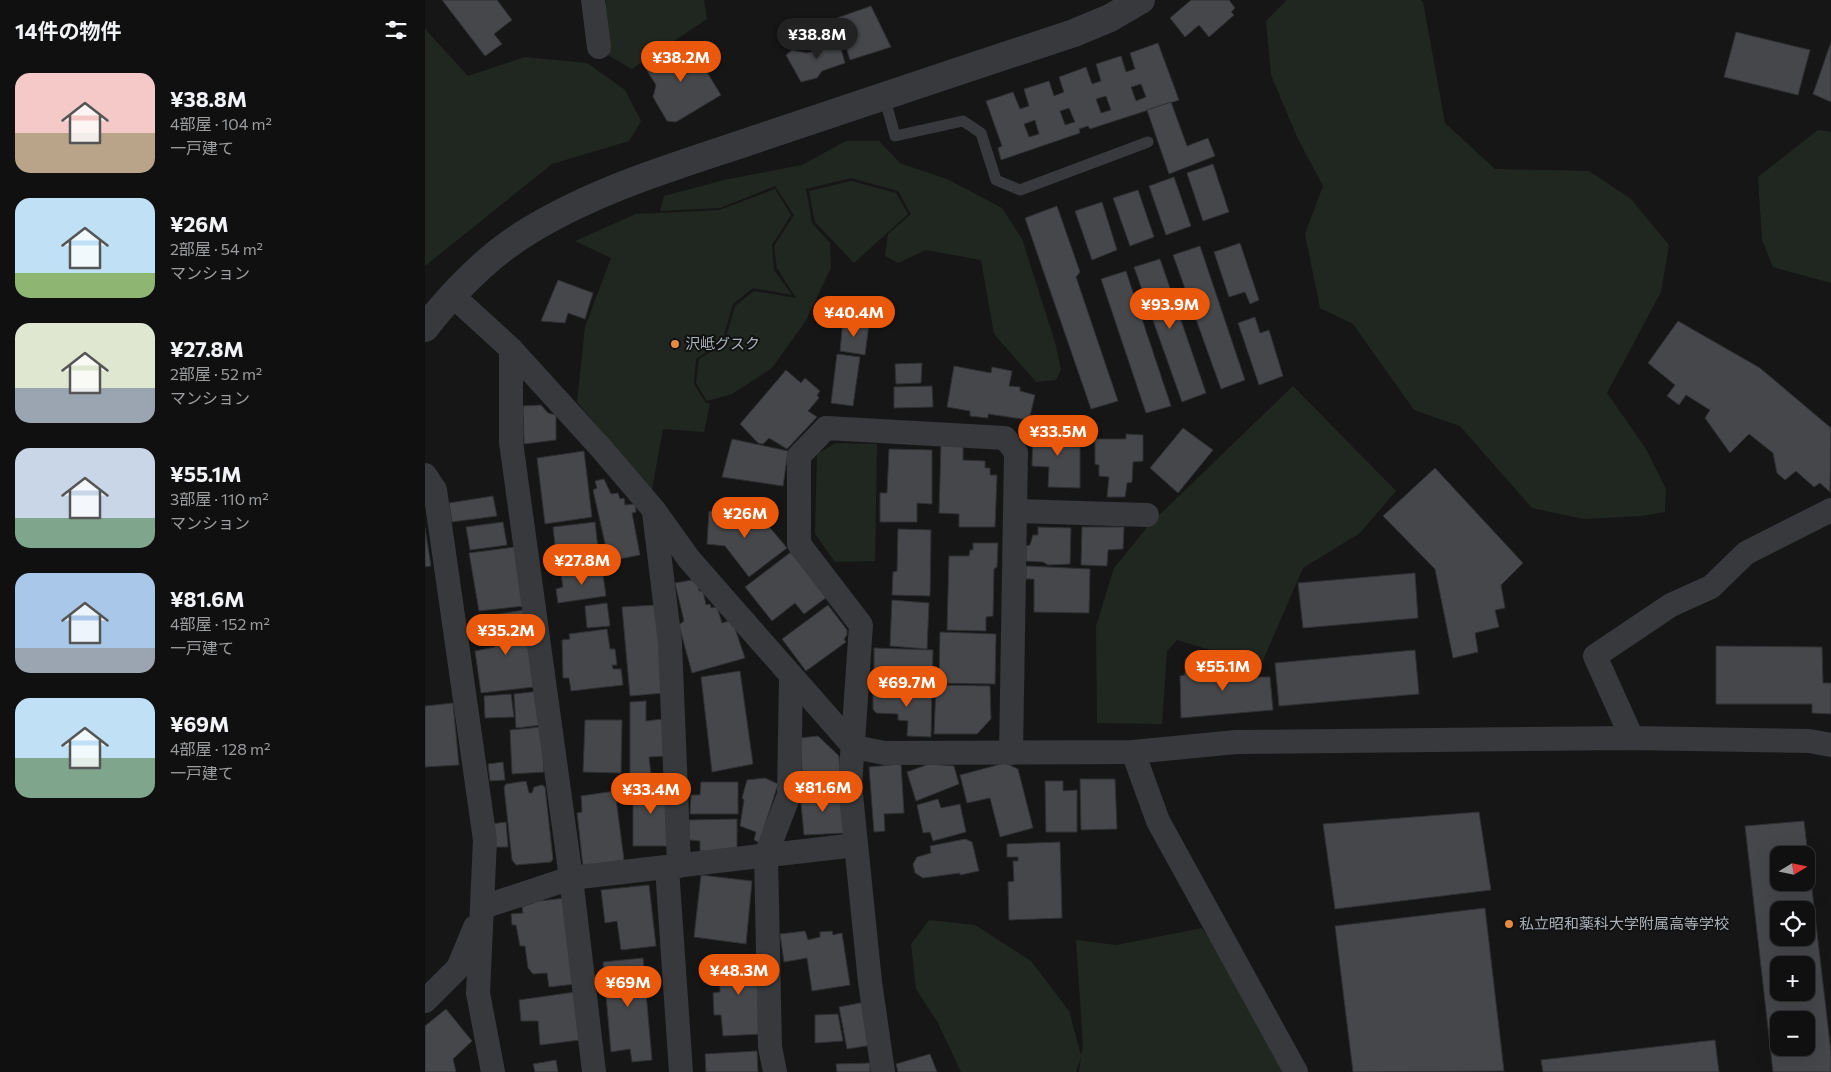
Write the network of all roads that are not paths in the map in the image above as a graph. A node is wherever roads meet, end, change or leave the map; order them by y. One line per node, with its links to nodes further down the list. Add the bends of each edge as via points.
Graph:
1 (593, 0): 3 (street)
2 (1141, 0): 4 (street, via 1074,33)
3 (599, 47)
4 (884, 96): 5 (lane, via 895,136 963,121 981,133 996,180 1020,190); 6 (street, via 596,196 525,232)
5 (1148, 142)
6 (453, 296): 7 (street); 8 (street)
7 (425, 328)
8 (511, 349): 10 (street); 23 (street, via 511,442)
9 (425, 475): 24 (street, via 435,490 485,840)
10 (654, 510): 14 (street, via 689,559); 22 (street, via 670,643)
11 (1831, 510): 15 (street, via 1746,553 1711,587 1671,605 1595,656)
12 (1015, 512): 13 (street); 17 (street, via 1016,452 1005,438 826,428 799,456 799,544 861,625); 19 (street)
13 (1147, 514)
14 (791, 676): 17 (street); 21 (street, via 789,795)
15 (1632, 738): 16 (street, via 1809,741); 18 (street, via 1236,742)
16 (1831, 745)
17 (854, 747): 19 (street, via 885,753); 20 (street, via 850,785)
18 (1133, 752): 19 (street); 31 (street, via 1158,821)
19 (1011, 753)
20 (856, 845): 21 (street); 30 (street)
21 (766, 855): 22 (street); 29 (street, via 770,1047)
22 (673, 867): 23 (street); 28 (street)
23 (571, 878): 24 (street); 27 (street)
24 (483, 907): 25 (street, via 458,968); 26 (street, via 478,993)
25 (425, 1001)
26 (493, 1072)
27 (595, 1072)
28 (681, 1072)
29 (775, 1072)
30 (883, 1072)
31 (1296, 1072)

